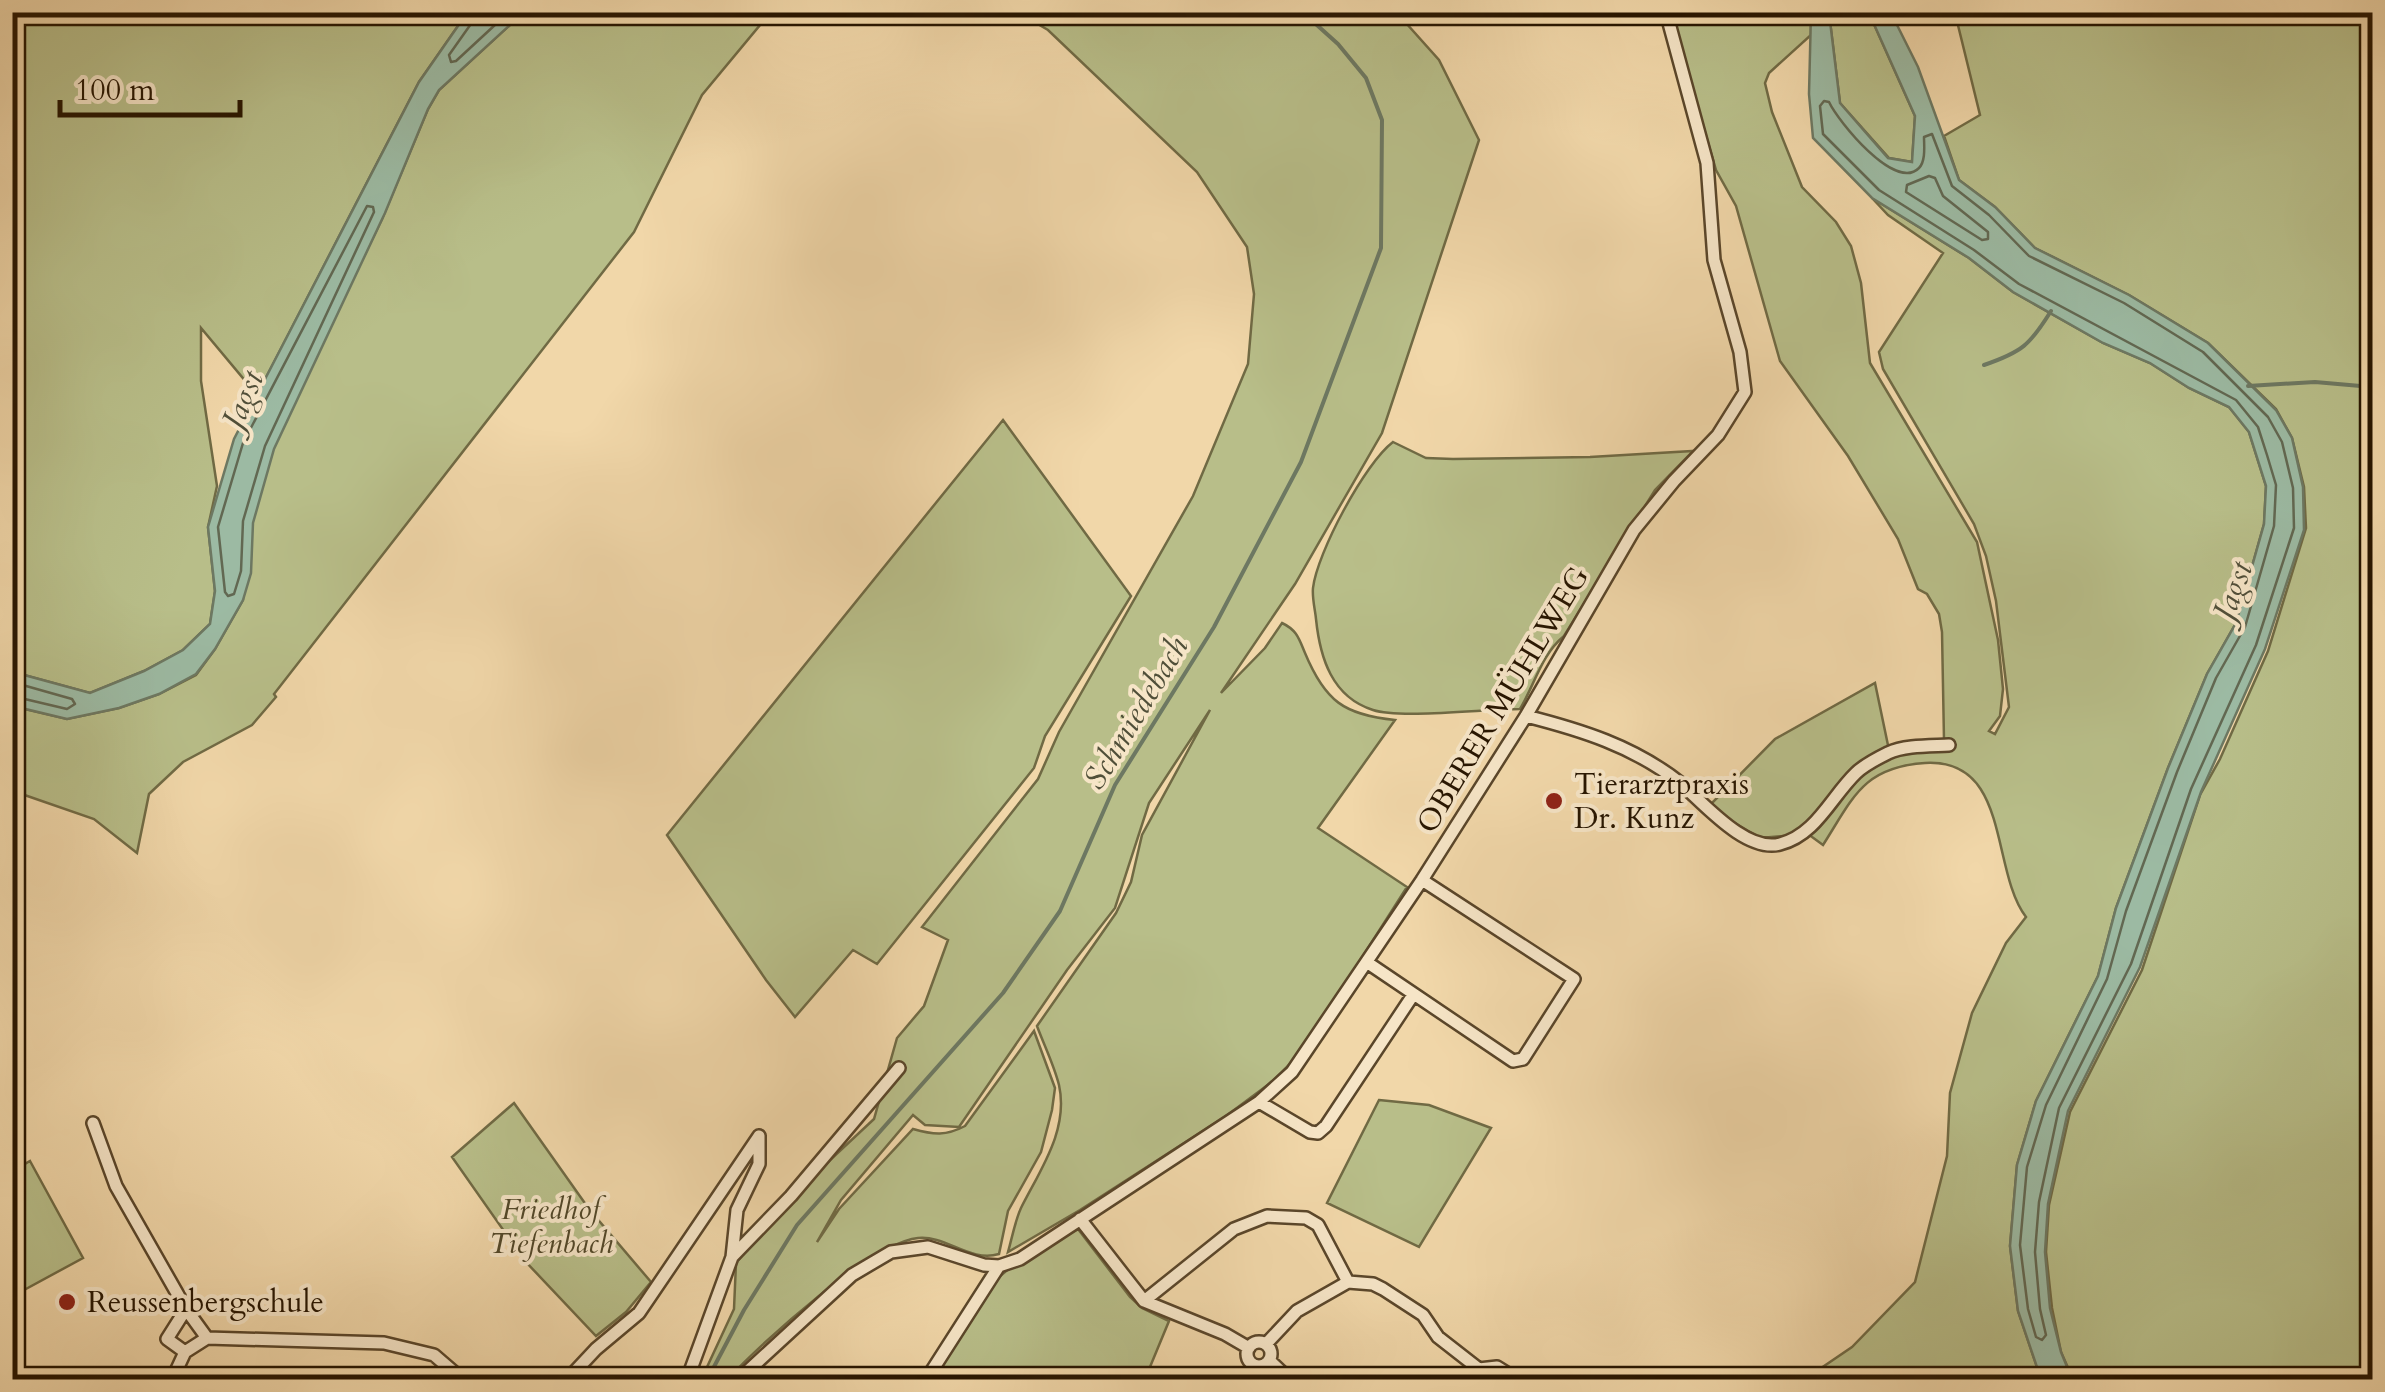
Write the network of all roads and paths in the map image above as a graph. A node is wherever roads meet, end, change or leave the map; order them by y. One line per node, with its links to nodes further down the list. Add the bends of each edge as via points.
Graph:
1 (1666, 12): 2 (street, OBERER MÜHLWEG, via 1706,163 1714,260 1745,392 1718,435 1634,530)
2 (1526, 716): 3 (street, via 1629,750 1727,825 1776,846 1805,834 1858,771 1892,751); 4 (street, OBERER MÜHLWEG)
3 (1948, 745)
4 (1422, 880): 5 (street, OBERER MÜHLWEG); 6 (street, via 1574,978 1523,1059 1512,1061)
5 (1368, 963): 6 (street); 8 (street, OBERER MÜHLWEG, via 1292,1072)
6 (1414, 995): 8 (street, via 1318,1133)
7 (899, 1068): 11 (street)
8 (1259, 1102): 10 (street, OBERER MÜHLWEG)
9 (93, 1122): 15 (street, via 116,1186)
10 (1080, 1218): 12 (street, OBERER MÜHLWEG); 14 (street)
11 (732, 1257): 25 (street, via 737,1210 759,1164 759,1136 639,1313); 26 (street)
12 (999, 1266): 27 (street, via 928,1247 891,1252 852,1276); 28 (street)
13 (1348, 1282): 14 (street, via 1318,1225 1267,1216 1234,1229); 17 (street, via 1298,1310); 22 (street, via 1372,1284 1410,1306)
14 (1144, 1301): 18 (street)
15 (186, 1309): 16 (street); 19 (street, via 167,1338)
16 (207, 1338): 19 (street); 24 (street, via 384,1342 434,1355)
17 (1266, 1344): 18 (street); 20 (street)
18 (1248, 1348): 21 (street, via 1248,1361)
19 (185, 1352): 23 (street)
20 (1270, 1361): 21 (street); 30 (street)
21 (1256, 1366): 29 (street)
22 (1478, 1374): 31 (street, via 1497,1367)
23 (172, 1380)
24 (463, 1380)
25 (567, 1380)
26 (687, 1380)
27 (738, 1380)
28 (926, 1380)
29 (1246, 1380)
30 (1290, 1380)
31 (1518, 1380)

